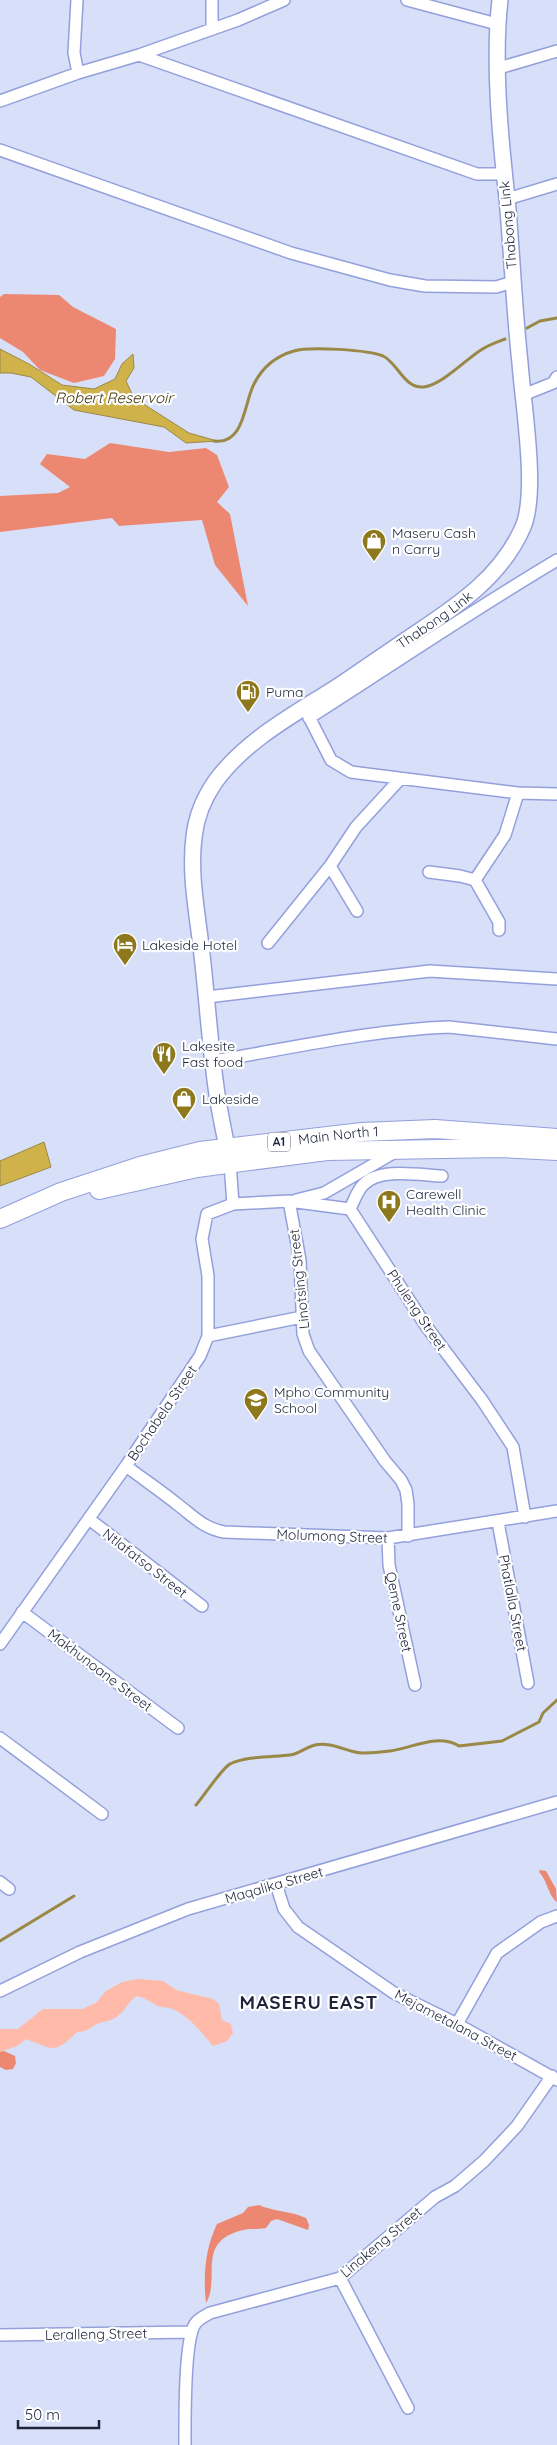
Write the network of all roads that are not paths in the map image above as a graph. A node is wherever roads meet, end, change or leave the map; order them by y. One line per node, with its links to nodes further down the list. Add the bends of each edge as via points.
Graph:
1 (76, 0): 11 (street, via 74,53)
2 (212, 0): 7 (street)
3 (284, 0): 7 (street)
4 (407, 0): 6 (street)
5 (500, 0): 6 (main road, Thabong Link)
6 (497, 24): 10 (main road, Thabong Link)
7 (212, 29): 9 (street)
8 (557, 51): 10 (street)
9 (139, 56): 11 (street); 14 (street, via 477,174)
10 (499, 68): 14 (main road, Thabong Link)
11 (78, 73): 12 (street)
12 (0, 101)
13 (0, 150): 17 (street, via 291,253 390,280 425,286 496,287)
14 (504, 174): 16 (main road, Thabong Link)
15 (557, 184): 16 (street)
16 (507, 199): 17 (main road, Thabong Link)
17 (513, 282): 19 (main road, Thabong Link)
18 (557, 377): 19 (street, via 553,383)
19 (524, 395): 21 (main road, Thabong Link, via 529,507 524,526 506,558 489,580 453,608 338,686)
20 (557, 560): 21 (street)
21 (306, 712): 22 (street, via 331,760 351,772); 32 (main road, Thabong Link, via 248,749 226,770 216,781 198,818 194,836 194,886)
22 (400, 779): 23 (street); 25 (street, via 356,827)
23 (518, 793): 24 (street); 27 (street, via 505,835)
24 (557, 794)
25 (330, 866): 28 (street); 30 (street)
26 (428, 872): 27 (street)
27 (474, 880): 29 (street)
28 (357, 911)
29 (500, 930)
30 (268, 943)
31 (557, 979): 32 (street, via 430,971)
32 (207, 997): 34 (main road, Thabong Link)
33 (557, 1039): 34 (street, via 435,1028 376,1034)
34 (214, 1061): 38 (main road, Thabong Link)
35 (557, 1138): 38 (main road, Main North 1 / A1, via 426,1129 362,1132)
36 (399, 1150): 37 (main road, Main North 1 / A1, via 500,1148); 38 (main road, Main North 1 / A1); 40 (street, via 324,1193)
37 (557, 1151)
38 (229, 1155): 41 (street); 43 (main road, Main North 1 / A1, via 200,1151 140,1166 61,1192)
39 (442, 1176): 42 (street, via 380,1174 362,1186)
40 (289, 1202): 41 (street); 42 (street); 44 (street, Linotsing Street, via 300,1260)
41 (233, 1204): 45 (street, Bochabela Street, via 207,1214 202,1239 208,1276)
42 (350, 1209): 48 (street, Phuleng Street, via 426,1326 513,1447)
43 (6, 1217)
44 (302, 1318): 45 (street); 51 (street, Linotsing Street, via 308,1351 406,1490)
45 (208, 1336): 46 (street, Bochabela Street, via 200,1356)
46 (126, 1466): 49 (street, Bochabela Street); 52 (street, Molumong Street, via 210,1529)
47 (557, 1511): 48 (street, Molumong Street)
48 (524, 1518): 50 (street, Molumong Street)
49 (89, 1519): 53 (street, Ntlafatso Street); 54 (street, Bochabela Street)
50 (498, 1522): 51 (street, Molumong Street); 56 (street, Phatlalla Street)
51 (408, 1536): 52 (street, Molumong Street)
52 (388, 1538): 57 (street, Qeme Street, via 389,1565)
53 (202, 1606)
54 (22, 1612): 55 (street, Bochabela Street); 58 (street, Makhunoane Street)
55 (0, 1644)
56 (528, 1683)
57 (415, 1685)
58 (178, 1728)
59 (0, 1738): 61 (street)
60 (557, 1802): 63 (street, Maqalika Street)
61 (102, 1814)
62 (0, 1882): 64 (street)
63 (276, 1884): 66 (street, Maqalika Street, via 188,1910 80,1952); 67 (street, Mejametalana Street, via 284,1909 298,1928 394,1993)
64 (9, 1889)
65 (557, 1916): 67 (street, via 541,1922 497,1953)
66 (0, 1991)
67 (457, 2024): 68 (street, Mejametalana Street)
68 (554, 2078): 69 (street, Linakeng Street, via 517,2126 484,2161 455,2186 435,2197)
69 (340, 2278): 70 (street, Linakeng Street, via 210,2313 196,2323); 72 (street)
70 (191, 2332): 71 (street, Leralleng Street); 73 (street, via 186,2378)
71 (0, 2335)
72 (408, 2408)
73 (185, 2445)

